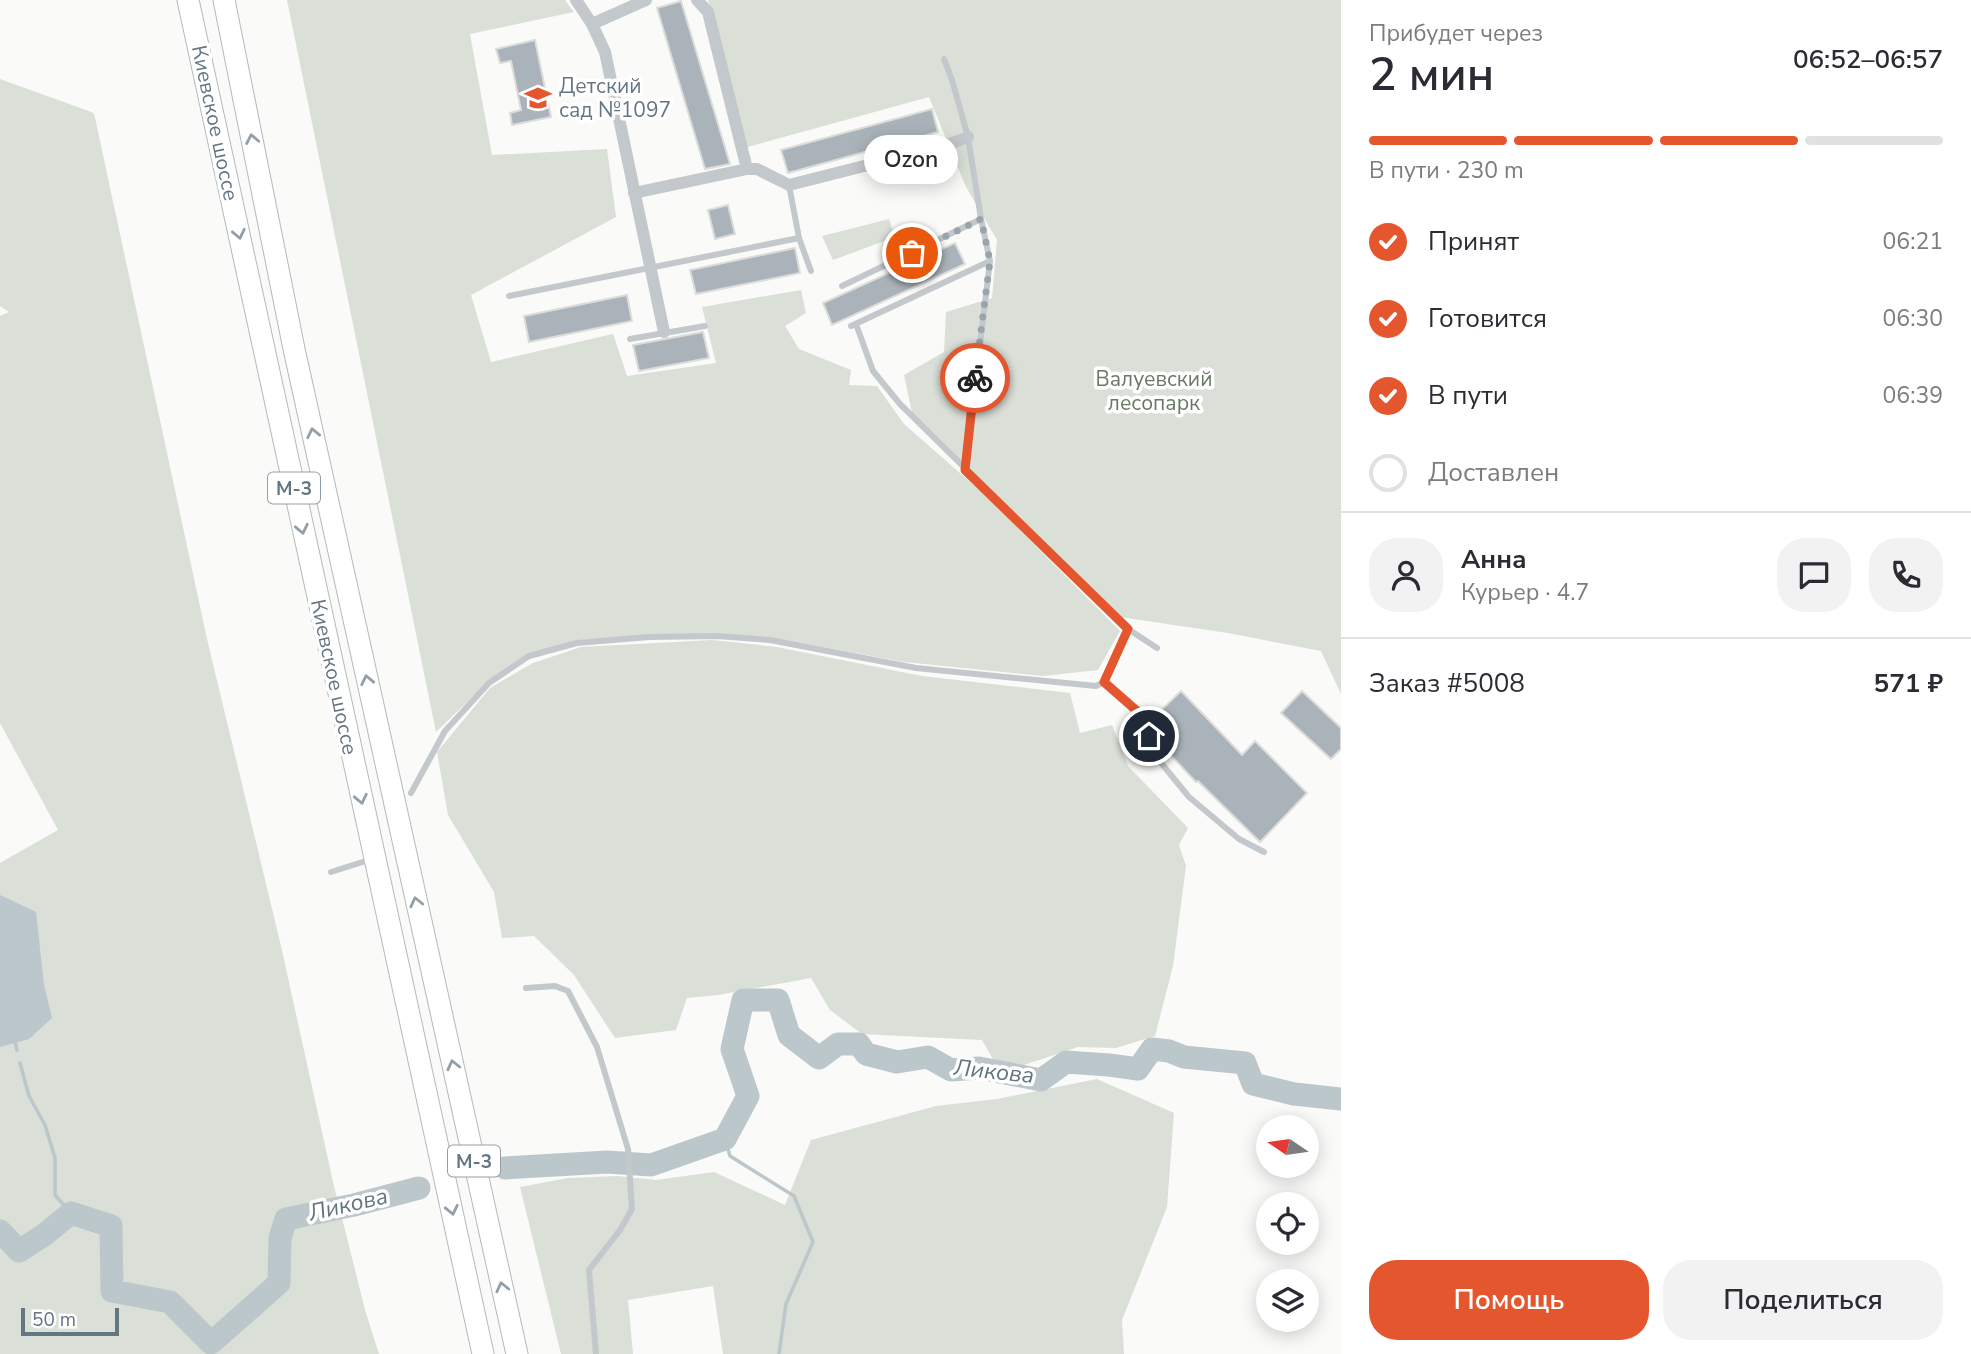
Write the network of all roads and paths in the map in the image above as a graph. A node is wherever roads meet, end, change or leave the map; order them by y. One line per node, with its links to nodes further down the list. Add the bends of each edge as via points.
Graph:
1 (188, 0): 28 (highway, Киевское шоссе / М-3, one-way to 28)
2 (224, 0): 32 (highway, Киевское шоссе / М-3, one-way to 2, via 297,362)
3 (576, 0): 6 (street)
4 (646, 0): 6 (street)
5 (697, 0): 9 (street, via 708,12)
6 (592, 24): 11 (street, via 605,52)
7 (944, 59): 8 (lane)
8 (968, 137): 10 (street); 12 (lane)
9 (747, 169): 10 (street, via 757,169); 11 (street)
10 (789, 185): 13 (lane)
11 (634, 193): 15 (street)
12 (981, 219): 14 (lane); 17 (lane)
13 (799, 238): 15 (lane); 16 (lane)
14 (990, 261): 22 (lane); 22 (lane, via 853,325 873,371)
15 (650, 267): 18 (lane); 20 (street)
16 (811, 271)
17 (842, 286)
18 (509, 296)
19 (705, 327): 20 (lane)
20 (664, 332): 21 (lane)
21 (631, 339)
22 (965, 470): 23 (lane)
23 (1128, 629): 24 (lane); 25 (lane)
24 (1157, 648)
25 (1104, 682): 26 (lane, via 1096,686 916,668 770,640 717,636 577,643 529,656 489,683 445,731); 27 (lane, via 1145,718 1153,753 1189,797 1239,839)
26 (411, 793)
27 (1264, 852)
28 (374, 859): 29 (lane); 31 (highway, Киевское шоссе / М-3, one-way to 31)
29 (331, 872)
30 (526, 988): 33 (lane, via 555,986 568,991 597,1047 628,1149 632,1209 589,1270)
31 (483, 1354)
32 (517, 1354)
33 (596, 1354)

